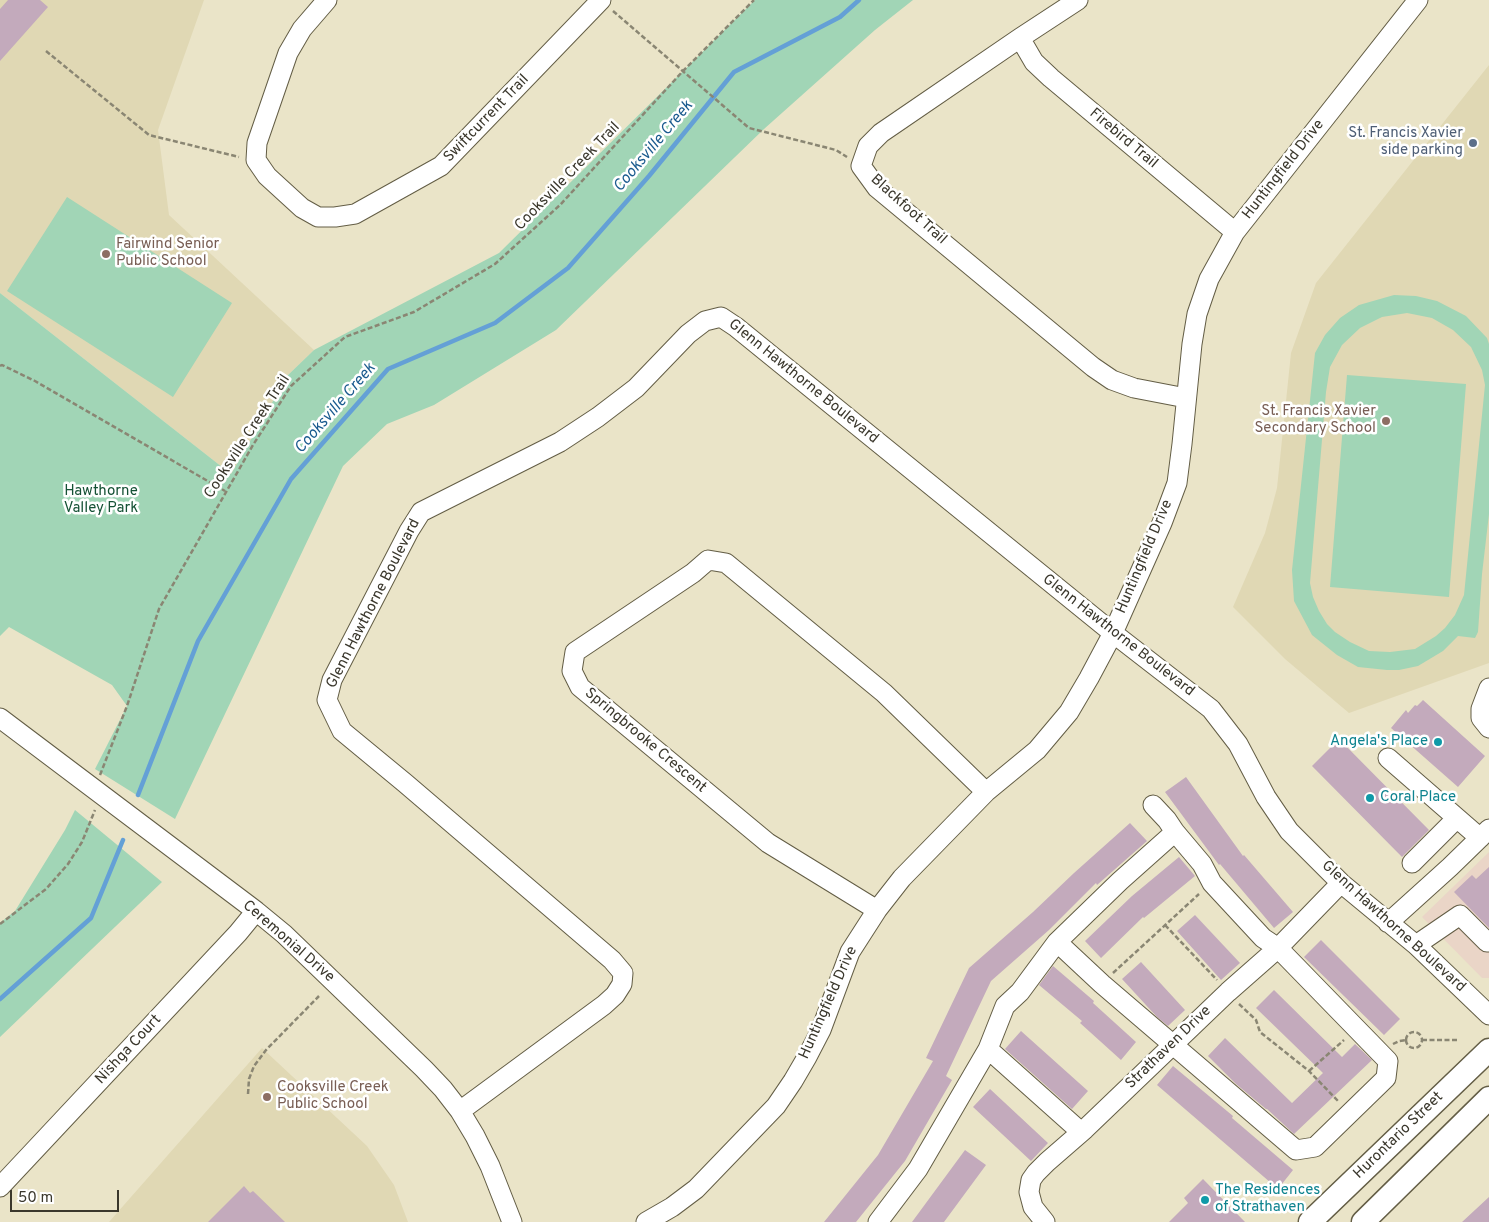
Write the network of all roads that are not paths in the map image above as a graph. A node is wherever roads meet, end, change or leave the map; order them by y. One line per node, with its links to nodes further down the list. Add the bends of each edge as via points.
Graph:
1 (327, 0): 2 (street, Swiftcurrent Trail, via 302,29 288,53 257,143 256,160 266,176 302,208 318,217 354,214 441,166)
2 (601, 0)
3 (1078, 0): 5 (street, Blackfoot Trail)
4 (1418, 0): 6 (street, Huntingfield Drive)
5 (1020, 38): 6 (street, Firebird Trail, via 1034,62 1051,78); 7 (street, Blackfoot Trail, via 882,133 868,146 861,166 877,188 1112,380 1134,388)
6 (1235, 232): 7 (street, Huntingfield Drive, via 1209,279 1197,314)
7 (1186, 398): 8 (street, Huntingfield Drive, via 1176,483 1162,524)
8 (1112, 633): 13 (street, Huntingfield Drive, via 1069,712 1037,750); 19 (street, Glenn Hawthorne Boulevard, via 1211,710 1238,744 1266,797 1289,831); 32 (street, Glenn Hawthorne Boulevard, via 721,317 706,321 688,334 636,388 598,418 560,442 420,512 332,680 327,700 342,731 612,960 623,973 616,995)
9 (1489, 688): 11 (street, via 1481,718)
10 (0, 718): 21 (street, Ceremonial Drive)
11 (1489, 728)
12 (1388, 758): 15 (street)
13 (986, 792): 20 (street, Huntingfield Drive, via 902,878); 20 (street, Springbrooke Crescent, via 884,692 726,563 708,560 575,652 572,671 580,687 768,843)
14 (1153, 805): 16 (street)
15 (1457, 818): 17 (street); 18 (street)
16 (1175, 832): 23 (street); 26 (street, via 1202,864 1212,882 1263,938)
17 (1484, 833): 22 (street)
18 (1412, 863)
19 (1341, 882): 22 (street, Glenn Hawthorne Boulevard); 26 (street, Strathaven Drive)
20 (877, 910): 36 (street, Huntingfield Drive, via 850,952 807,1058 776,1106 696,1189)
21 (256, 911): 32 (street, Ceremonial Drive, via 424,1069); 34 (street, Nishga Court)
22 (1388, 923): 25 (street, Glenn Hawthorne Boulevard)
23 (1057, 942): 28 (street); 29 (street, via 1020,992 1005,1006)
24 (1489, 942): 25 (street, via 1460,915)
25 (1416, 945): 27 (street, Glenn Hawthorne Boulevard)
26 (1278, 948): 28 (street, Strathaven Drive); 28 (street, via 1388,1061 1386,1078 1315,1146 1296,1150)
27 (1489, 1014)
28 (1172, 1045): 33 (street, Strathaven Drive)
29 (988, 1049): 33 (street); 37 (street, via 918,1169)
30 (1489, 1050): 39 (main road, Hurontario Street)
31 (1489, 1098): 40 (main road)
32 (460, 1110): 35 (street, Ceremonial Drive, via 490,1166)
33 (1081, 1132): 38 (street, Strathaven Drive, via 1031,1180 1029,1192 1033,1206)
34 (0, 1187)
35 (512, 1222)
36 (646, 1222)
37 (878, 1222)
38 (1045, 1222)
39 (1310, 1222)
40 (1363, 1222)

